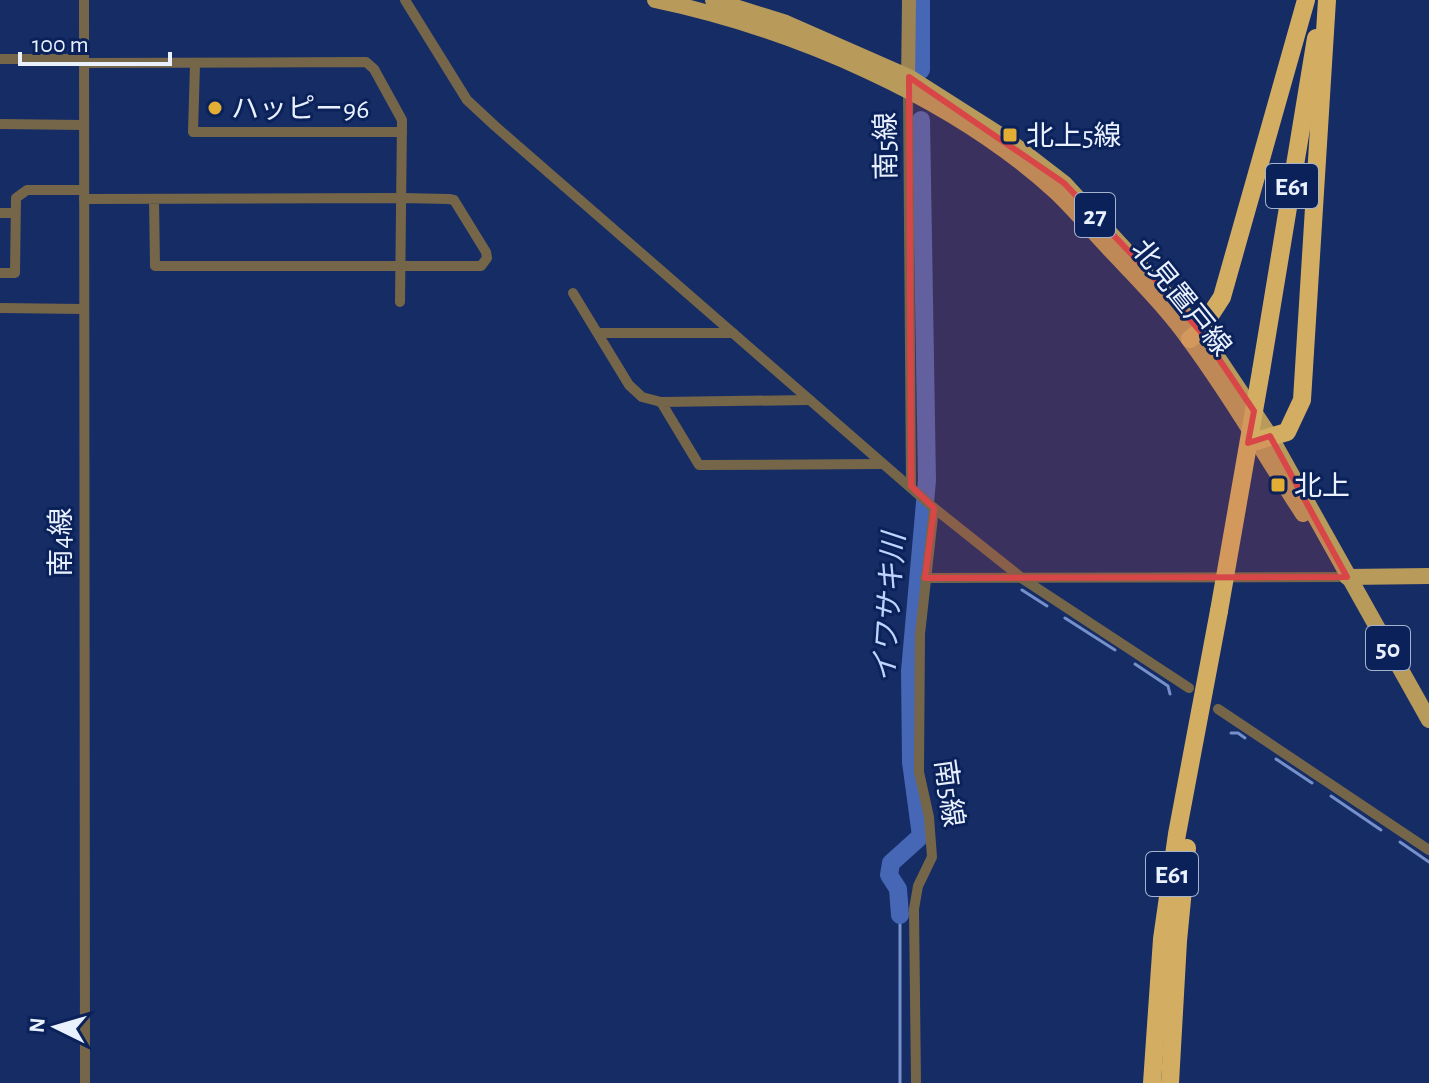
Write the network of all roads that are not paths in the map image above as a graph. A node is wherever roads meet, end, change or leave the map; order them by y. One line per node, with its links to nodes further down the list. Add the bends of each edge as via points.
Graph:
1 (84, 0): 10 (street, 南4線)
2 (405, 0): 28 (street, via 467,100)
3 (655, 0): 12 (main road, 北見置戸線 / 27, via 785,38)
4 (713, 0): 12 (main road, 北見置戸線 / 27, via 786,23)
5 (909, 0): 12 (street)
6 (1306, 0): 29 (highway, via 1222,297)
7 (1320, 0): 40 (highway, E61, bridge)
8 (1327, 0): 32 (highway, via 1302,400 1287,432)
9 (0, 59): 10 (street)
10 (84, 61): 11 (street); 14 (street, 南4線)
11 (195, 64): 15 (street, via 366,62 402,120); 15 (street, via 193,132)
12 (908, 85): 29 (main road, 北見置戸線 / 27, via 1056,193); 34 (street, 南5線)
13 (0, 124): 14 (street)
14 (84, 125): 16 (street, 南4線)
15 (402, 132): 17 (street)
16 (84, 195): 18 (street); 20 (street, via 27,190 16,198); 26 (street, 南4線)
17 (402, 198): 18 (street); 21 (street); 21 (street, via 454,200 487,258 481,266)
18 (154, 199): 21 (street, via 155,266)
19 (0, 213): 20 (street)
20 (15, 213): 22 (street, via 15,273)
21 (402, 266): 24 (street)
22 (0, 273)
23 (573, 293): 27 (street)
24 (400, 302)
25 (0, 308): 26 (street)
26 (84, 309): 45 (street, 南4線)
27 (599, 333): 28 (street); 31 (street, via 629,385 642,397)
28 (733, 333): 30 (street)
29 (1195, 335): 32 (main road, 北見置戸線 / 27)
30 (811, 400): 31 (street); 33 (street)
31 (661, 402): 33 (street, via 699,465)
32 (1263, 438): 37 (main road, 北見置戸線 / 27)
33 (883, 464): 34 (street)
34 (911, 486): 35 (street)
35 (929, 502): 38 (street, 南5線); 39 (street)
36 (1429, 576): 37 (main road)
37 (1347, 577): 39 (street); 43 (main road, 北見置戸線 / 50)
38 (925, 578): 39 (street); 46 (street, 南5線, via 919,772 932,857 914,909)
39 (1023, 579): 41 (street)
40 (1209, 667): 47 (highway, E61, via 1162,939); 48 (highway, E61, via 1181,911)
41 (1189, 688)
42 (1218, 709): 44 (street)
43 (1429, 720)
44 (1429, 850)
45 (85, 1083)
46 (916, 1083)
47 (1152, 1083)
48 (1170, 1083)

